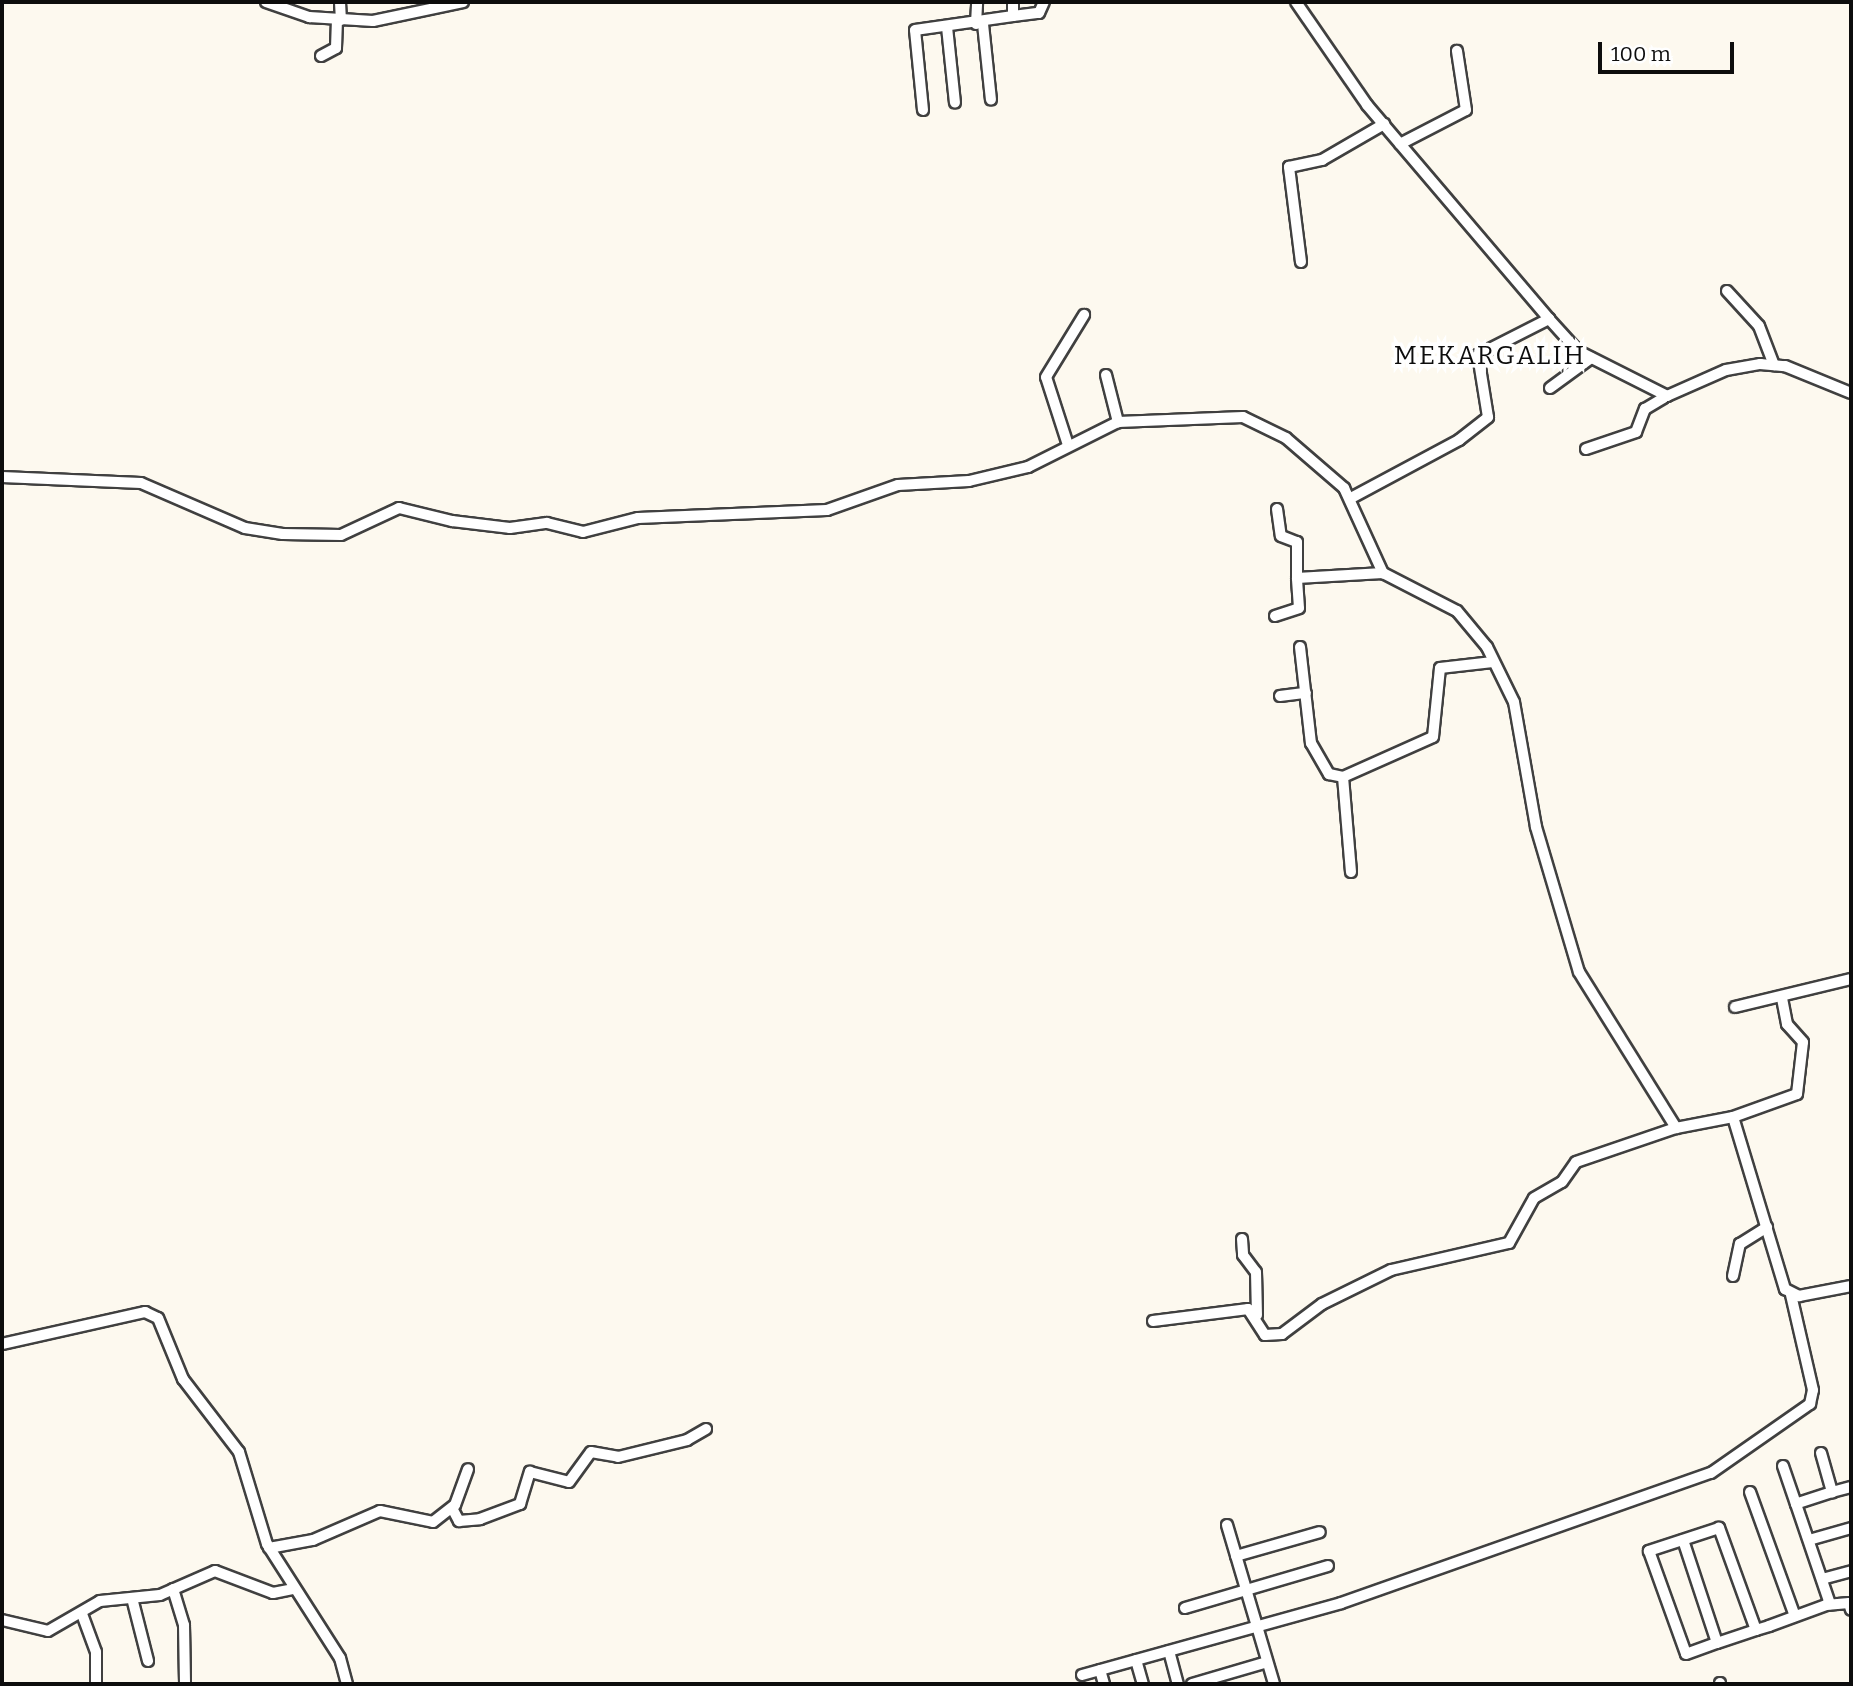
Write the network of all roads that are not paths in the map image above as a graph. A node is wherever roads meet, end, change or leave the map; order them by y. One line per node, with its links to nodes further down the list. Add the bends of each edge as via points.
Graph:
1 (266, 2): 9 (street)
2 (340, 2): 9 (street)
3 (463, 2): 9 (street, via 373,21)
4 (977, 2): 10 (street)
5 (1013, 2): 8 (street)
6 (1044, 2): 8 (street, via 1039,13)
7 (1296, 2): 17 (street)
8 (1013, 16): 10 (street)
9 (339, 20): 13 (street, via 336,48)
10 (979, 24): 11 (street); 14 (street)
11 (947, 27): 15 (street); 16 (street, via 915,30)
12 (1457, 51): 18 (street, via 1466,110)
13 (321, 56)
14 (990, 100)
15 (955, 103)
16 (923, 110)
17 (1384, 124): 18 (street); 19 (street, via 1322,160 1289,166)
18 (1400, 144): 22 (street)
19 (1301, 262)
20 (1727, 291): 24 (street, via 1759,326)
21 (1084, 315): 30 (street, via 1046,377)
22 (1549, 318): 23 (street); 33 (street, via 1478,355 1488,417 1459,440)
23 (1591, 358): 24 (street, via 1667,396 1685,393 1726,370); 26 (street)
24 (1774, 365): 27 (street)
25 (1106, 375): 29 (street)
26 (1550, 388)
27 (1851, 393)
28 (1663, 398): 31 (street, via 1645,409 1636,432)
29 (1118, 422): 30 (street); 33 (street, via 1243,416 1286,438)
30 (1068, 445): 32 (street, via 1028,467 969,481 898,485 827,510 638,519 583,532 547,523 510,528 452,521 400,508 341,535 283,534 244,528 141,483)
31 (1586, 449)
32 (2, 478)
33 (1351, 498): 35 (street, via 1368,551)
34 (1277, 509): 36 (street, via 1280,536 1297,542)
35 (1383, 573): 36 (street); 39 (street, via 1458,611)
36 (1297, 578): 37 (street, via 1299,608)
37 (1275, 616)
38 (1300, 647): 40 (street)
39 (1493, 662): 42 (street, via 1440,668 1433,737); 48 (street, via 1514,702 1536,827 1578,972)
40 (1306, 693): 41 (street); 42 (street, via 1311,743 1329,774)
41 (1280, 696)
42 (1343, 777): 43 (street)
43 (1351, 872)
44 (1851, 979): 45 (street)
45 (1782, 998): 46 (street); 47 (street, via 1787,1024 1803,1042 1797,1094)
46 (1735, 1007)
47 (1733, 1117): 48 (street); 49 (street)
48 (1676, 1128): 54 (street, via 1576,1162 1562,1182 1534,1198 1509,1243 1391,1270 1270,1338)
49 (1767, 1227): 51 (street, via 1740,1244); 53 (street)
50 (1242, 1239): 54 (street, via 1243,1255 1256,1272)
51 (1733, 1276)
52 (1851, 1286): 53 (street)
53 (1791, 1295): 86 (street, via 1813,1390 1810,1404 1711,1473 1470,1561)
54 (1257, 1315): 55 (street, via 1248,1309)
55 (1153, 1321)
56 (2, 1344): 71 (street, via 145,1312 158,1318 183,1379 239,1452)
57 (706, 1429): 65 (street, via 687,1440 618,1457 591,1452 569,1482 530,1472 520,1504 480,1519 459,1521)
58 (1821, 1453): 63 (street)
59 (1783, 1466): 64 (street)
60 (468, 1469): 65 (street)
61 (1851, 1487): 63 (street)
62 (1750, 1492): 84 (street)
63 (1832, 1492): 64 (street)
64 (1796, 1504): 70 (street)
65 (452, 1508): 71 (street, via 428,1524 406,1512 380,1511 313,1540)
66 (1227, 1525): 72 (street)
67 (1851, 1528): 70 (street)
68 (1320, 1532): 72 (street)
69 (1684, 1540): 87 (street, via 1720,1529); 88 (street); 88 (street, via 1652,1549 1648,1559 1680,1651)
70 (1808, 1540): 75 (street)
71 (269, 1548): 76 (street)
72 (1236, 1556): 78 (street)
73 (1328, 1566): 78 (street)
74 (1851, 1571): 75 (street)
75 (1822, 1579): 80 (street)
76 (293, 1589): 77 (street, via 273,1593 221,1571); 97 (street, via 340,1658)
77 (173, 1590): 79 (street); 96 (street, via 184,1625)
78 (1246, 1590): 81 (street); 86 (street)
79 (132, 1598): 83 (street, via 100,1601); 91 (street)
80 (1830, 1604): 82 (street, via 1849,1603); 84 (street)
81 (1185, 1608)
82 (1851, 1610)
83 (82, 1614): 85 (street, via 48,1631); 95 (street, via 96,1652)
84 (1795, 1616): 87 (street)
85 (2, 1620)
86 (1257, 1626): 89 (street); 92 (street)
87 (1756, 1630): 88 (street)
88 (1717, 1643)
89 (1169, 1651): 90 (street); 100 (street)
90 (1136, 1660): 93 (street); 99 (street)
91 (148, 1661)
92 (1267, 1662): 101 (street); 102 (street)
93 (1100, 1670): 94 (street); 98 (street)
94 (1082, 1675)
95 (96, 1684)
96 (185, 1684)
97 (347, 1684)
98 (1104, 1684)
99 (1143, 1684)
100 (1178, 1684)
101 (1192, 1684)
102 (1273, 1684)

